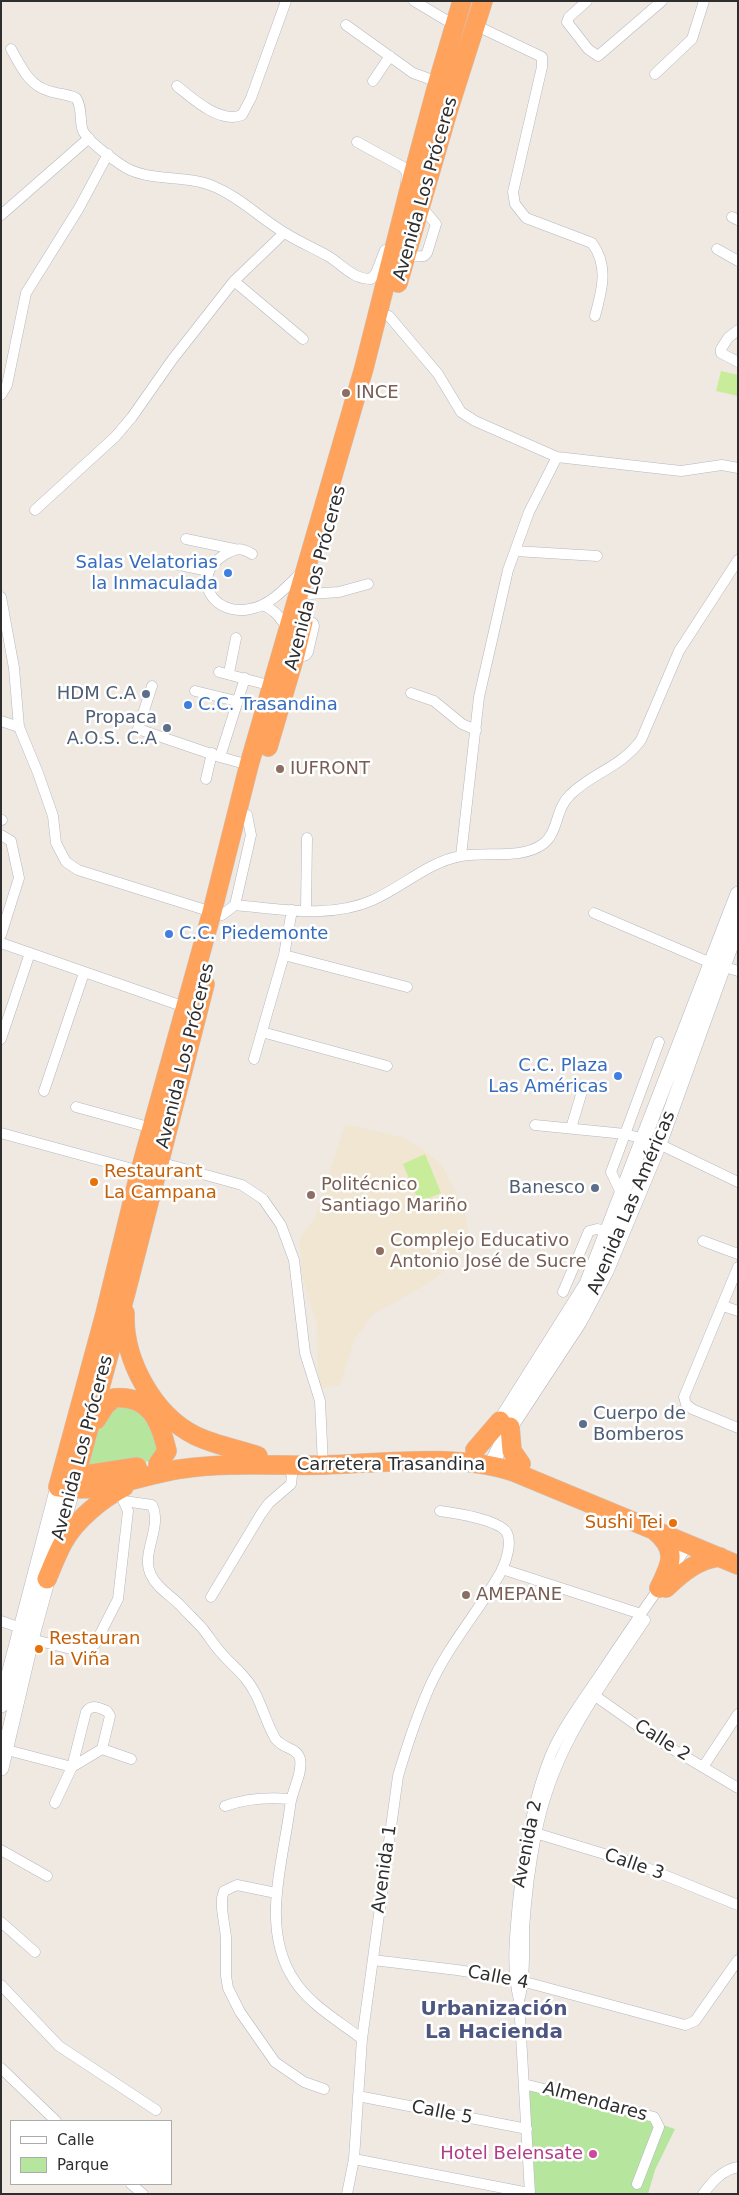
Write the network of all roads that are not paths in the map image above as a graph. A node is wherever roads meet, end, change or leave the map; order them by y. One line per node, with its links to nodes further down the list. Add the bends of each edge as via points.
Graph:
1 (286, 1): 16 (street, via 242,115 235,118 219,114)
2 (414, 1): 10 (street)
3 (462, 1): 10 (highway, Avenida Los Próceres)
4 (483, 1): 9 (highway, Avenida Los Próceres)
5 (587, 1): 6 (street, via 568,18 567,24 598,56)
6 (662, 1)
7 (704, 1): 13 (street, via 692,39)
8 (346, 25): 12 (street)
9 (475, 25): 26 (highway, Avenida Los Próceres); 27 (street, via 542,57 514,192 515,204 526,218 592,243 598,251 604,274)
10 (456, 26): 15 (highway, Avenida Los Próceres)
11 (11, 49): 17 (street, via 34,84 76,98 84,132)
12 (390, 56): 14 (street); 15 (street, via 413,73)
13 (656, 74)
14 (373, 81)
15 (438, 82): 20 (highway, Avenida Los Próceres)
16 (177, 86)
17 (89, 138): 19 (street); 21 (street)
18 (357, 142): 20 (street, via 403,167 407,173)
19 (108, 154): 22 (street, via 133,172 197,180 215,187); 31 (street, via 26,293 7,385)
20 (407, 192): 22 (street, via 398,206 383,258 371,279 353,275 330,257); 42 (highway, Avenida Los Próceres, via 364,368)
21 (1, 215)
22 (284, 233): 25 (street)
23 (717, 249): 24 (street)
24 (738, 261)
25 (234, 281): 29 (street); 34 (street, via 115,437)
26 (389, 316): 32 (street, via 438,374 461,412); 46 (highway, Avenida Los Próceres)
27 (595, 316)
28 (738, 330): 30 (street, via 721,349 721,353)
29 (303, 339)
30 (738, 362)
31 (1, 395)
32 (556, 457): 33 (street, via 681,471 722,465); 37 (street, via 529,512)
33 (738, 468)
34 (35, 510)
35 (186, 539): 36 (street)
36 (234, 549): 38 (street, via 242,548); 43 (street, via 219,558)
37 (515, 551): 39 (street); 60 (street, via 482,687)
38 (252, 554)
39 (597, 556)
40 (738, 560): 66 (street, via 679,651 641,740 632,752 569,796 562,805 553,833 543,844 526,852)
41 (175, 564): 43 (street)
42 (307, 566): 45 (street); 50 (highway, Avenida Los Próceres)
43 (209, 571): 48 (street, via 208,590 215,602 240,610)
44 (368, 584): 46 (street, via 339,592)
45 (285, 587): 48 (street); 49 (street)
46 (310, 594): 70 (highway, Avenida Los Próceres)
47 (1, 598): 59 (street, via 14,668)
48 (262, 605): 49 (street)
49 (276, 612): 50 (street)
50 (288, 629): 54 (highway, Avenida Los Próceres)
51 (236, 638): 52 (street, via 224,673)
52 (244, 678): 54 (street); 57 (street)
53 (152, 686): 61 (street, via 138,729)
54 (272, 686): 62 (highway, Avenida Los Próceres)
55 (195, 691): 57 (street)
56 (411, 693): 60 (street, via 434,701 462,724)
57 (236, 701): 61 (street)
58 (1, 721): 59 (street)
59 (18, 727): 70 (street, via 38,772 53,816 56,843 66,862 78,870)
60 (476, 730): 66 (street)
61 (216, 755): 62 (street); 63 (street)
62 (249, 765): 70 (highway, Avenida Los Próceres)
63 (206, 779)
64 (1, 835): 73 (street, via 11,841 20,878)
65 (307, 838): 69 (street)
66 (460, 856): 69 (street, via 431,865 375,899 357,906)
67 (738, 894): 77 (street, Avenida Las Américas)
68 (292, 910): 69 (street); 70 (street); 76 (street)
69 (306, 910)
70 (223, 911): 81 (highway, Avenida Los Próceres); 99 (highway, Avenida Los Próceres)
71 (594, 913): 77 (street)
72 (738, 925): 77 (street, Avenida Las Américas)
73 (1, 935)
74 (1, 943): 75 (street)
75 (30, 953): 79 (street); 83 (street)
76 (284, 955): 80 (street); 82 (street)
77 (717, 964): 78 (street); 88 (street, Avenida Las Américas); 98 (street, Avenida Las Américas)
78 (738, 971)
79 (84, 973): 81 (street); 89 (street)
80 (407, 987)
81 (185, 1007): 93 (highway, Avenida Los Próceres)
82 (262, 1032): 85 (street); 86 (street)
83 (1, 1039)
84 (659, 1042): 87 (street)
85 (254, 1059)
86 (387, 1066)
87 (648, 1076): 88 (street); 96 (street)
88 (667, 1078): 97 (street, Avenida Las Américas)
89 (44, 1091)
90 (581, 1096): 94 (street)
91 (76, 1107): 93 (street)
92 (535, 1125): 94 (street)
93 (152, 1128): 100 (highway, Avenida Los Próceres)
94 (571, 1128): 96 (street)
95 (1, 1132): 100 (street)
96 (625, 1134): 97 (street); 102 (street, via 611,1172)
97 (644, 1140): 102 (street, Avenida Las Américas)
98 (659, 1144): 101 (street); 111 (street, Avenida Las Américas, via 592,1299)
99 (159, 1162): 107 (highway, Avenida Los Próceres); 116 (street, via 242,1185 263,1200 281,1225 294,1260 305,1353 320,1401)
100 (140, 1170): 121 (highway, Avenida Los Próceres)
101 (738, 1182)
102 (622, 1195): 103 (street, Avenida Las Américas)
103 (606, 1231): 108 (street, via 589,1231); 111 (street, Avenida Las Américas, via 580,1298)
104 (703, 1241): 105 (street)
105 (738, 1254)
106 (738, 1268): 109 (street)
107 (126, 1292): 113 (highway, Avenida Los Próceres); 114 (highway, via 124,1323 127,1340 145,1388 173,1420 195,1435)
108 (563, 1292)
109 (723, 1306): 110 (street); 112 (street, via 684,1397 692,1409)
110 (738, 1311)
111 (505, 1424): 115 (highway); 118 (highway, via 512,1451)
112 (738, 1428)
113 (88, 1434): 117 (highway, via 105,1406 114,1398 134,1398 146,1406 159,1423 167,1451); 121 (highway, Avenida Los Próceres)
114 (258, 1456): 116 (highway, Carretera Trasandina); 117 (highway, Carretera Trasandina)
115 (485, 1456): 116 (highway, Carretera Trasandina); 118 (highway, Carretera Trasandina); 124 (highway, Carretera Trasandina, via 514,1472)
116 (323, 1460): 119 (highway, Carretera Trasandina)
117 (158, 1464): 121 (highway, Carretera Trasandina)
118 (521, 1464): 125 (highway, Carretera Trasandina)
119 (285, 1465): 120 (highway, Carretera Trasandina, via 208,1465); 131 (street, via 292,1475 291,1484 269,1503)
120 (143, 1476): 121 (highway, Carretera Trasandina, via 93,1490); 122 (highway)
121 (66, 1483): 129 (street, Avenida Los Próceres); 134 (street, Avenida Los Próceres)
122 (120, 1496): 129 (highway, via 93,1509 64,1541); 134 (street, via 128,1511 118,1599 95,1644 71,1649); 145 (street, via 152,1505 156,1512 156,1526 149,1556 150,1574 245,1677 275,1738 298,1755 300,1768)
123 (440, 1511): 128 (street, Avenida 1, via 460,1513 502,1527 509,1538)
124 (652, 1529): 125 (highway, Carretera Trasandina); 130 (highway, via 667,1542 671,1555)
125 (695, 1543): 126 (highway, Carretera Trasandina); 130 (street)
126 (729, 1558): 127 (highway, Carretera Trasandina); 130 (highway, via 703,1560)
127 (738, 1565)
128 (502, 1569): 132 (street); 155 (street, Avenida 1, via 446,1656 407,1744 398,1776)
129 (47, 1579): 134 (street, Avenida Los Próceres)
130 (663, 1588): 132 (street); 135 (street)
131 (212, 1597)
132 (641, 1614): 135 (street)
133 (1, 1621): 134 (street)
134 (28, 1633): 136 (street, Avenida Los Próceres); 138 (street, Avenida Los Próceres)
135 (592, 1693): 142 (street, Calle 2, via 659,1741); 148 (street, via 566,1743)
136 (1, 1705)
137 (738, 1714): 142 (street)
138 (7, 1750): 141 (street); 143 (street, Avenida Los Próceres)
139 (102, 1750): 140 (street); 141 (street); 141 (street, via 110,1716 107,1711 89,1707)
140 (131, 1759)
141 (72, 1767): 146 (street)
142 (703, 1767): 144 (street, Calle 2)
143 (1, 1768)
144 (738, 1788)
145 (290, 1799): 147 (street, via 249,1800); 151 (street)
146 (55, 1803)
147 (225, 1806)
148 (532, 1832): 152 (street, Calle 3, via 636,1864); 157 (street)
149 (1, 1850): 150 (street)
150 (47, 1876)
151 (276, 1893): 159 (street, via 277,1931 294,1981 314,2003); 162 (street, via 237,1885 224,1891 222,1909 228,1988 240,2012 276,2062 304,2082)
152 (738, 1905)
153 (1, 1922): 154 (street)
154 (34, 1952)
155 (373, 1960): 157 (street, Calle 4); 159 (street, Avenida 1)
156 (738, 1960): 157 (street, Calle 4, via 695,2021 679,2024)
157 (519, 1981): 161 (street)
158 (1, 1986): 164 (street, via 60,2046)
159 (362, 2039): 163 (street, Avenida 1)
160 (1, 2068): 165 (street)
161 (524, 2084): 166 (street); 169 (street, Almendares, via 654,2117 659,2127)
162 (324, 2089)
163 (358, 2096): 166 (street, Calle 5); 167 (street, Avenida 1)
164 (156, 2110)
165 (55, 2120)
166 (527, 2130): 173 (street)
167 (354, 2159): 172 (street, Avenida 1); 173 (street)
168 (738, 2167): 174 (street, via 714,2179)
169 (637, 2184)
170 (132, 2185): 171 (street)
171 (143, 2194)
172 (347, 2194)
173 (530, 2194)
174 (703, 2194)

